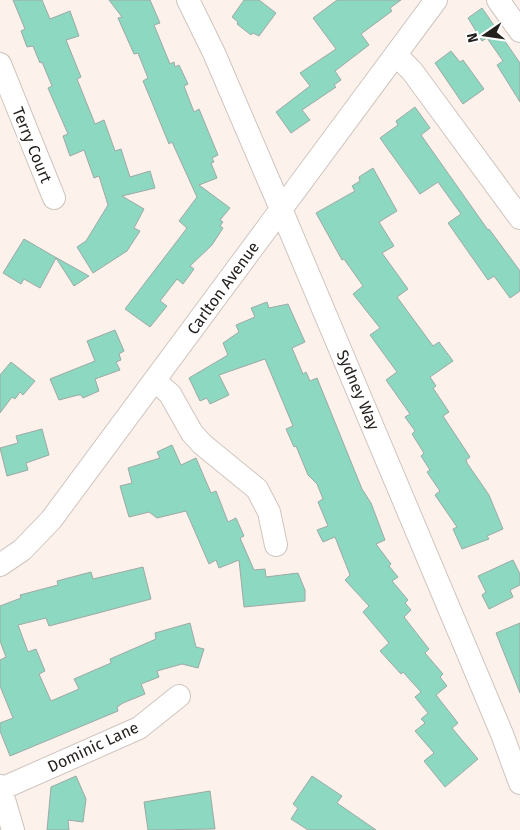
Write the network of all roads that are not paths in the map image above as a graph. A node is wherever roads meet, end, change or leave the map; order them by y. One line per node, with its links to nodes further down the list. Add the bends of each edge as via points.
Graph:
1 (188, 0): 8 (street, Sydney Way)
2 (436, 0): 5 (street, Carlton Avenue)
3 (498, 0): 4 (street)
4 (520, 31)
5 (396, 55): 8 (street, Carlton Avenue); 9 (street, via 412,71)
6 (0, 64): 7 (street, Terry Court)
7 (54, 198)
8 (282, 209): 10 (street, Carlton Avenue); 14 (street, Sydney Way)
9 (520, 218)
10 (154, 381): 11 (street, via 170,394 202,444 257,489 269,512); 12 (street, Carlton Avenue, via 42,531)
11 (276, 545)
12 (0, 565)
13 (179, 696): 15 (street, Dominic Lane, via 139,728)
14 (520, 783)
15 (1, 787): 16 (street)
16 (13, 830)

